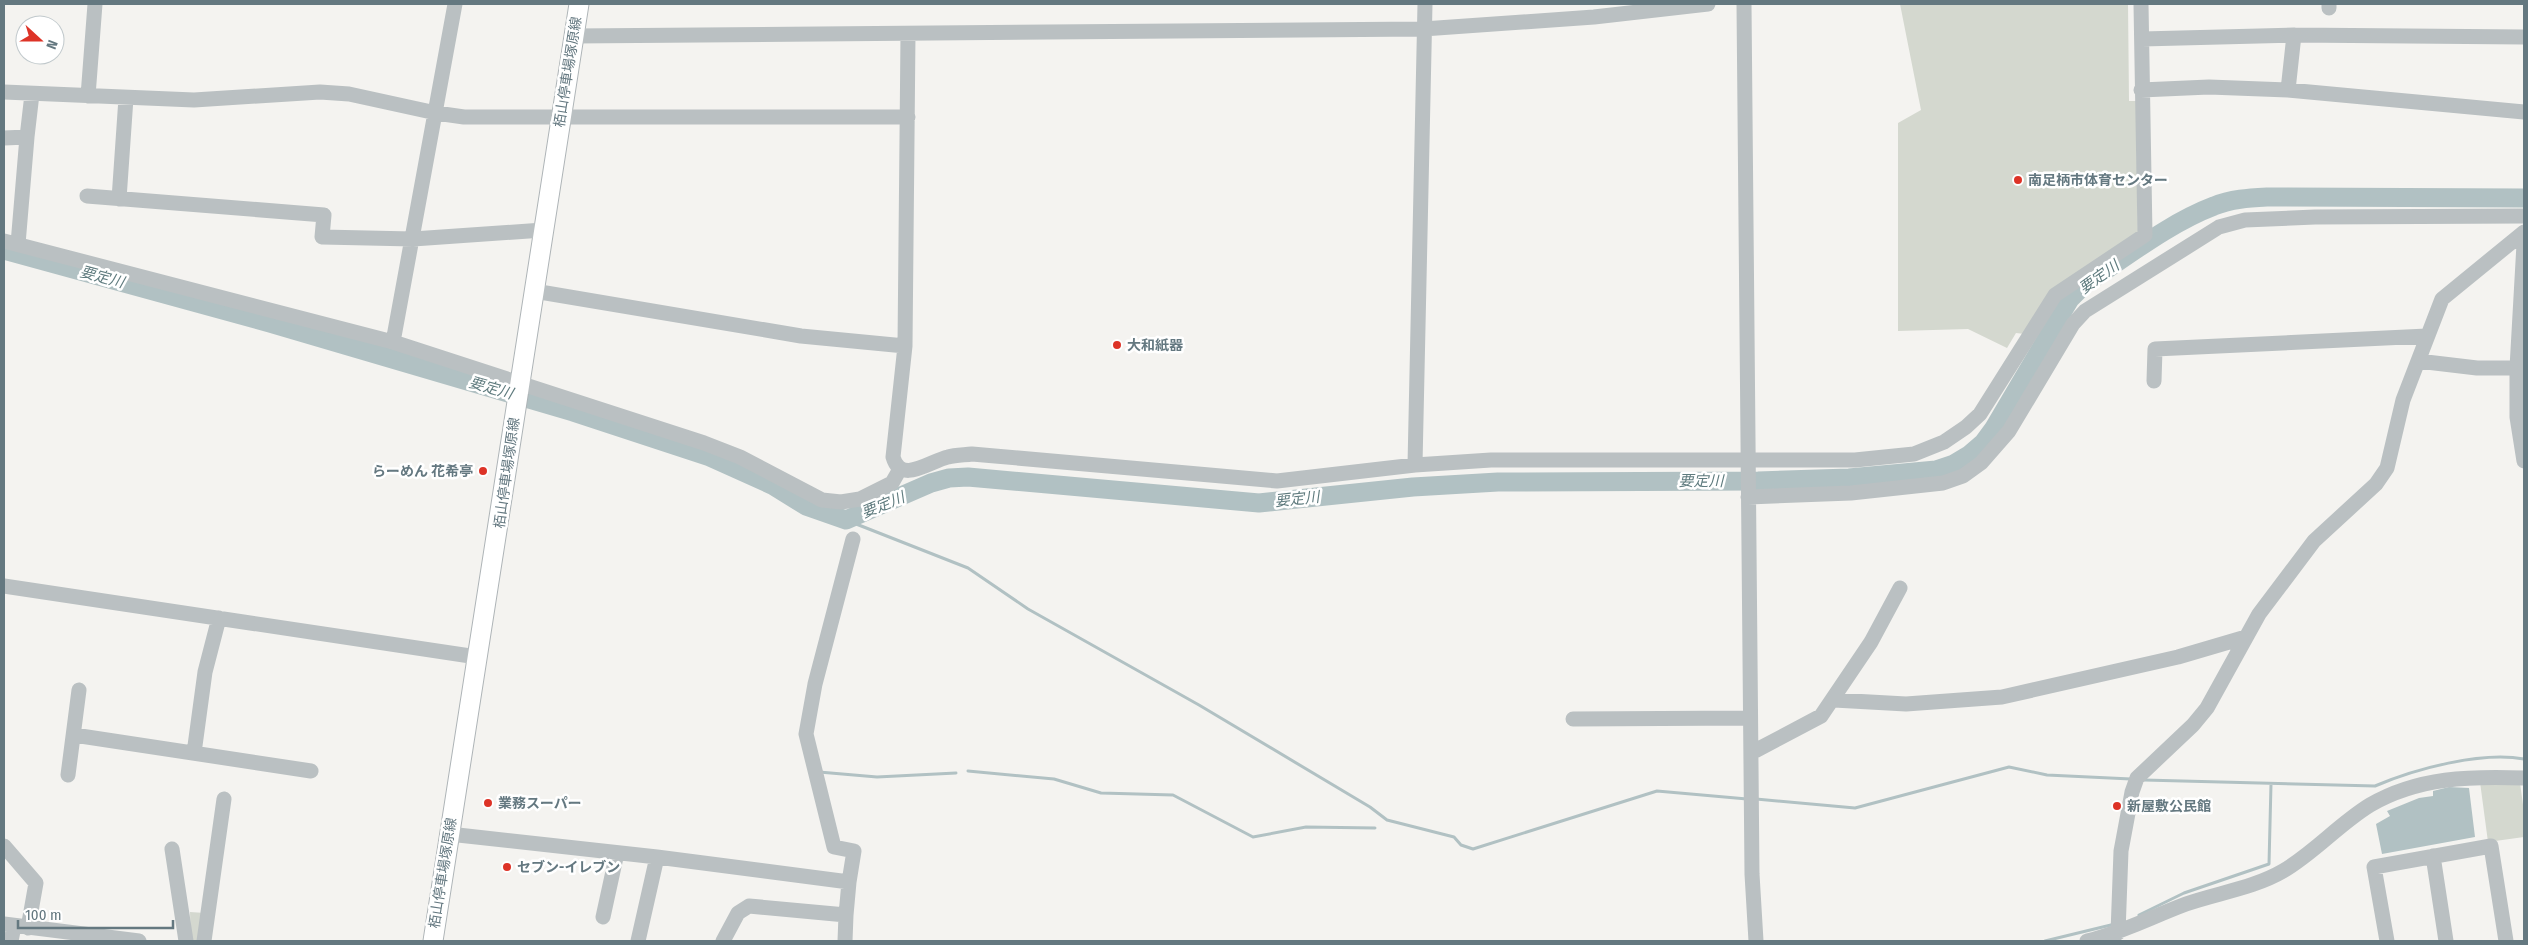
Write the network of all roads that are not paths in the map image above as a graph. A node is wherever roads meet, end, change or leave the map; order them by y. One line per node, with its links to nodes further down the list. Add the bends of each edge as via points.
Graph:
1 (95, 4): 18 (street)
2 (455, 4): 21 (street)
3 (579, 4): 11 (main road, 栢山停車場塚原線)
4 (1425, 4): 8 (street)
5 (1708, 4): 8 (street, via 1594,18)
6 (1744, 4): 44 (street)
7 (2141, 4): 13 (street)
8 (1423, 30): 9 (street); 43 (street)
9 (908, 34): 11 (street); 22 (street)
10 (2294, 35): 12 (street); 13 (street); 15 (street)
11 (574, 36): 23 (main road, 栢山停車場塚原線)
12 (2524, 37)
13 (2142, 39): 14 (street)
14 (2141, 90): 15 (street, via 2208,87); 44 (street, via 2146,235 2055,295 1980,414 1944,442 1914,454)
15 (2288, 90): 20 (street)
16 (4, 92): 17 (street)
17 (32, 94): 18 (street); 24 (street)
18 (88, 96): 19 (street)
19 (126, 98): 21 (street, via 194,100 320,92 349,94); 27 (street)
20 (2524, 112)
21 (436, 113): 23 (street, via 464,117); 31 (street)
22 (908, 117): 23 (street); 37 (street)
23 (561, 118): 29 (main road, 栢山停車場塚原線)
24 (27, 137): 25 (street); 32 (street)
25 (4, 138)
26 (87, 196): 27 (street)
27 (119, 199): 31 (street, via 324,215 322,237)
28 (2524, 216): 46 (street, via 2315,217 2233,222 2219,227 2085,311 2073,324 2009,431 1981,463 1963,476 1943,482 1851,493)
29 (543, 230): 31 (street); 34 (main road, 栢山停車場塚原線)
30 (2524, 232): 35 (street, via 2442,299)
31 (413, 239): 36 (street)
32 (11, 243): 36 (street)
33 (2524, 244): 39 (street)
34 (534, 290): 37 (street, via 801,336); 41 (main road, 栢山停車場塚原線)
35 (2427, 336): 38 (street); 40 (street, via 2155,349)
36 (393, 342): 41 (street)
37 (905, 346): 45 (street, via 893,457)
38 (2418, 361): 39 (street, via 2477,368); 51 (street, via 2403,400 2388,468 2376,484 2314,541 2259,614)
39 (2517, 368): 42 (street, via 2517,417)
40 (2154, 380)
41 (520, 384): 45 (street, via 704,442 822,500 860,499 892,483); 52 (main road, 栢山停車場塚原線)
42 (2524, 461)
43 (1415, 465): 44 (street, via 1491,460); 45 (street, via 1277,481 972,454 947,457 912,471)
44 (1747, 465): 46 (street)
45 (900, 469)
46 (1747, 495): 55 (street)
47 (854, 539): 70 (street, via 815,684 806,734 834,847 854,851)
48 (4, 586): 50 (street)
49 (1900, 588): 54 (street)
50 (219, 618): 52 (street); 58 (street, via 205,672)
51 (2246, 637): 54 (street, via 2160,661 2002,696 1906,704); 74 (street, via 2207,708 2135,785 2121,851)
52 (477, 657): 64 (main road, 栢山停車場塚原線)
53 (79, 690): 57 (street)
54 (1834, 700): 59 (street, via 1821,716)
55 (1750, 718): 56 (street); 59 (street)
56 (1574, 719)
57 (74, 735): 58 (street); 61 (street)
58 (194, 753): 60 (street)
59 (1751, 754): 83 (street)
60 (311, 771)
61 (68, 775)
62 (2524, 778): 74 (street, via 2456,777 2404,789 2370,805 2281,872 2185,904)
63 (224, 800): 78 (street)
64 (449, 834): 67 (street); 79 (main road, 栢山停車場塚原線)
65 (4, 846): 73 (street, via 36,883)
66 (172, 849): 77 (street)
67 (617, 853): 69 (street); 72 (street)
68 (2433, 856): 85 (street, via 2374,867); 86 (street); 87 (street, via 2491,846)
69 (657, 857): 70 (street); 80 (street)
70 (849, 882): 71 (street)
71 (846, 915): 81 (street, via 749,906 738,913); 82 (street)
72 (603, 917)
73 (15, 926): 75 (street); 76 (street)
74 (2118, 933): 84 (street)
75 (11, 941)
76 (139, 941)
77 (186, 941)
78 (204, 941)
79 (433, 941)
80 (638, 941)
81 (723, 941)
82 (845, 941)
83 (1756, 941)
84 (2087, 941)
85 (2387, 941)
86 (2446, 941)
87 (2506, 941)

